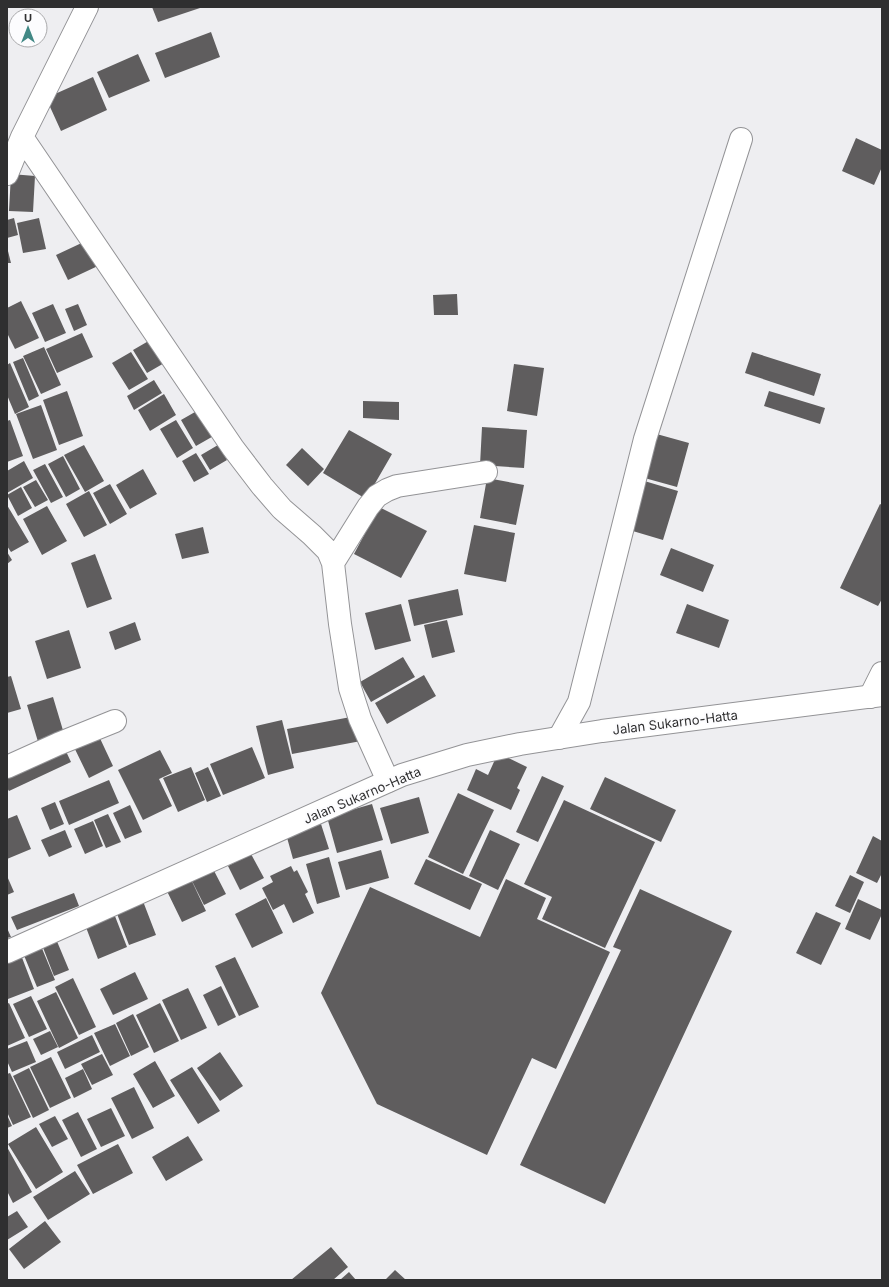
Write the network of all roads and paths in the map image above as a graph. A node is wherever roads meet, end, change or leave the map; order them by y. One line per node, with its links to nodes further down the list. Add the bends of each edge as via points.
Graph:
1 (87, 7): 2 (main road)
2 (22, 137): 4 (main road); 6 (main road, via 233,448 282,509 328,551)
3 (741, 139): 10 (main road, via 645,439 579,702)
4 (7, 174)
5 (486, 472): 6 (main road, via 397,486 387,490 377,496 368,507)
6 (334, 563): 12 (main road, via 350,688 360,719)
7 (882, 674): 8 (main road)
8 (876, 696): 10 (main road, Jalan Sukarno-Hatta)
9 (115, 721): 11 (main road)
10 (559, 738): 12 (main road, Jalan Sukarno-Hatta, via 466,755 402,774)
11 (7, 767)
12 (388, 781): 13 (main road, Jalan Sukarno-Hatta)
13 (7, 952)

